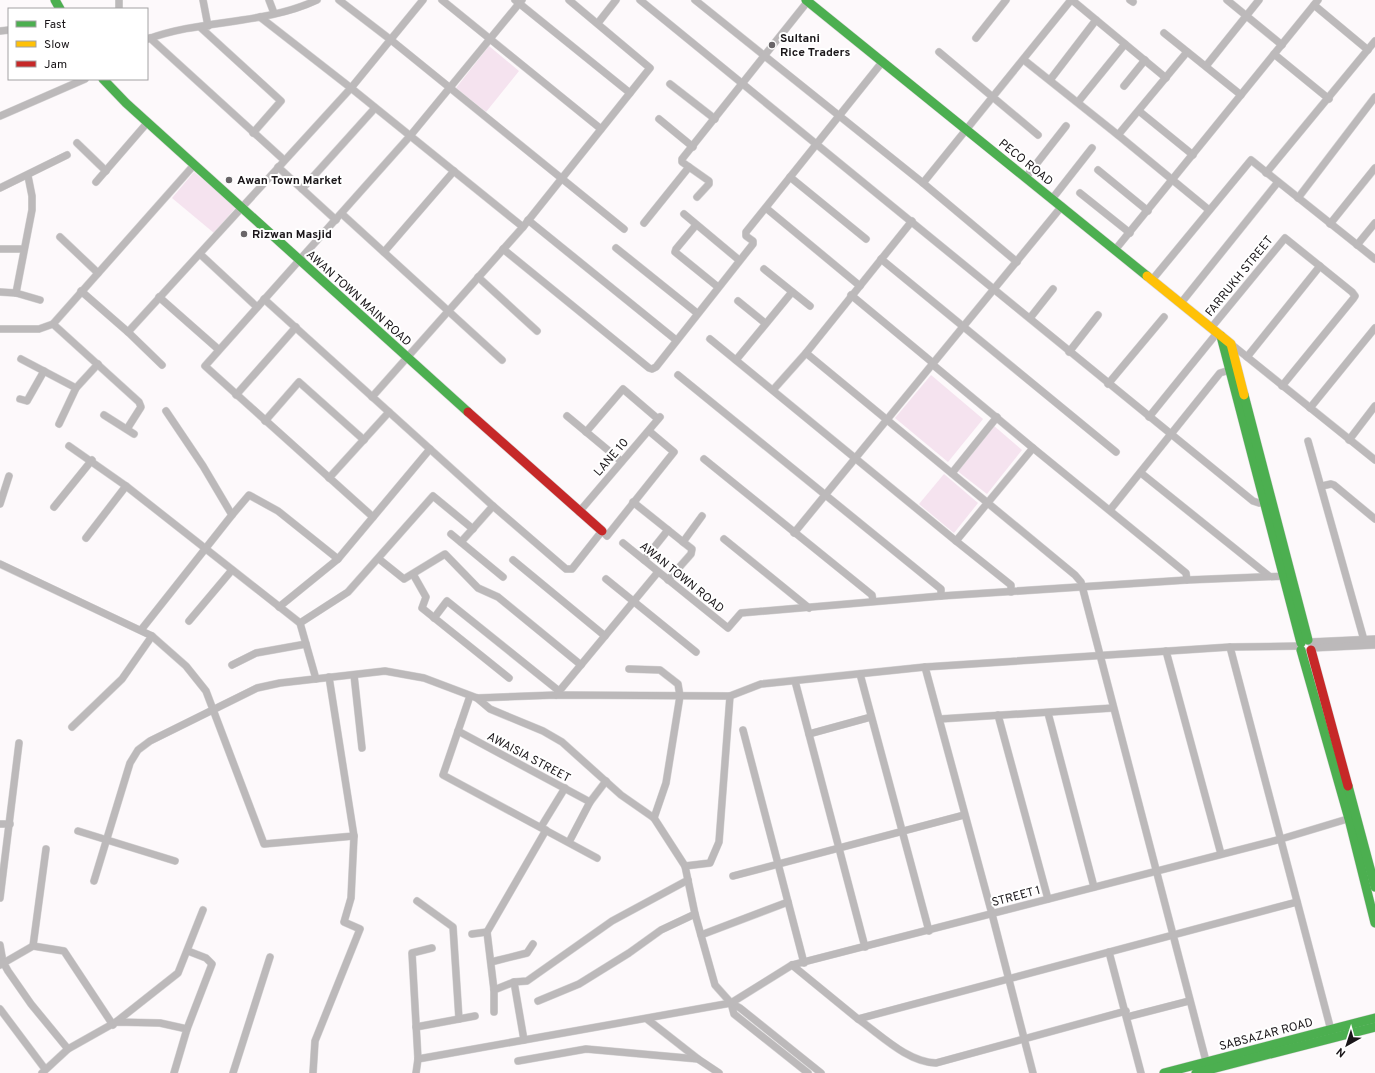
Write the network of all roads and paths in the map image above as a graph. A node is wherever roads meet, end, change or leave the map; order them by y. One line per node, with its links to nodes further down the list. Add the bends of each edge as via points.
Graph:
1 (203, 0): 25 (street)
2 (269, 0): 20 (street)
3 (317, 0): 17 (street)
4 (339, 0): 30 (street)
5 (424, 0): 30 (street)
6 (442, 0): 29 (street)
7 (570, 0): 24 (street)
8 (616, 0): 24 (street)
9 (640, 0): 47 (street)
10 (695, 0): 38 (street)
11 (1006, 0): 27 (street)
12 (1072, 0): 19 (street); 39 (street)
13 (1227, 0): 21 (street)
14 (1259, 0): 21 (street)
15 (518, 1): 29 (street); 52 (street)
16 (807, 1): 38 (street); 41 (street, PECO ROAD)
17 (309, 2): 20 (street)
18 (1316, 2): 33 (street); 34 (street)
19 (1082, 3): 23 (street)
20 (274, 13): 22 (street)
21 (1246, 16): 33 (street); 42 (street)
22 (260, 17): 25 (street); 50 (street)
23 (1096, 20): 32 (street); 46 (street)
24 (598, 23): 52 (street, via 650,68)
25 (204, 27): 28 (street); 68 (street, via 281,101)
26 (1164, 34): 36 (street)
27 (976, 38)
28 (149, 39): 68 (street)
29 (490, 39): 51 (street); 66 (street)
30 (391, 40): 50 (street); 51 (street)
31 (1375, 41): 34 (street)
32 (1125, 44): 40 (street); 57 (street)
33 (1282, 45): 37 (street)
34 (1368, 50): 56 (street)
35 (939, 52): 54 (street)
36 (1187, 52): 42 (street); 43 (street)
37 (1274, 54): 53 (street); 56 (street)
38 (764, 56): 47 (street); 61 (street)
39 (1024, 60): 46 (street); 54 (street)
40 (1145, 60): 43 (street); 49 (street)
41 (883, 61): 61 (street); 67 (street, PECO ROAD)
42 (1206, 66): 53 (street)
43 (1166, 78): 59 (street)
44 (83, 80): 60 (street)
45 (104, 80): 64 (street, AWAN TOWN MAIN ROAD)
46 (1050, 80): 57 (street)
47 (743, 83): 63 (street); 73 (street)
48 (670, 84): 63 (street)
49 (1124, 86)
50 (352, 88): 58 (street); 78 (street)
51 (451, 88): 71 (street); 90 (street)
52 (630, 93): 66 (street)
53 (1241, 95): 77 (street)
54 (992, 97): 67 (street); 69 (street)
55 (1375, 97): 99 (street)
56 (1329, 99): 86 (street)
57 (1078, 102): 70 (street)
58 (375, 108): 71 (street); 96 (street)
59 (1140, 111): 70 (street); 77 (street)
60 (0, 116)
61 (838, 116): 73 (street); 94 (street)
62 (659, 119): 74 (street)
63 (715, 119): 74 (street)
64 (147, 123): 79 (street, AWAN TOWN MAIN ROAD); 84 (street)
65 (1066, 126): 89 (street)
66 (601, 129): 90 (street)
67 (966, 129): 89 (street, PECO ROAD); 94 (street)
68 (254, 132): 78 (street)
69 (1038, 135)
70 (1118, 135): 91 (street)
71 (410, 136): 85 (street); 106 (street)
72 (76, 143): 84 (street)
73 (817, 143): 88 (street); 110 (street)
74 (693, 147): 81 (street, via 682,161)
75 (1092, 148): 100 (street)
76 (67, 155): 87 (street)
77 (1193, 155): 91 (street)
78 (284, 160): 80 (street)
79 (194, 165): 102 (street, AWAN TOWN MAIN ROAD); 135 (street)
80 (278, 167): 96 (street); 102 (street)
81 (690, 167): 98 (street, via 709,183); 111 (street)
82 (1375, 168): 113 (street)
83 (1098, 170): 105 (street)
84 (106, 171): 92 (street)
85 (454, 172): 115 (street); 126 (street)
86 (1266, 173): 93 (street); 104 (street, via 1253,161 1248,161)
87 (28, 176): 95 (street); 123 (street, via 32,210)
88 (790, 177): 103 (street); 119 (street)
89 (1026, 177): 100 (street, PECO ROAD)
90 (562, 178): 109 (street); 116 (street)
91 (1172, 181): 104 (street); 105 (street)
92 (96, 182)
93 (1278, 182): 99 (street); 151 (street)
94 (923, 183): 132 (street)
95 (0, 188)
96 (302, 189): 108 (street)
97 (1080, 193): 117 (street)
98 (698, 197)
99 (1298, 198): 113 (street)
100 (1052, 199): 101 (street, PECO ROAD)
101 (1062, 206): 125 (street, PECO ROAD); 132 (street)
102 (242, 208): 127 (street); 130 (street, AWAN TOWN MAIN ROAD)
103 (766, 208): 131 (street, via 746,232 746,236 754,242); 139 (street)
104 (1209, 210): 137 (street)
105 (1148, 211): 117 (street)
106 (342, 214): 108 (street); 126 (street)
107 (684, 214): 114 (street)
108 (336, 220): 130 (street)
109 (528, 220): 115 (street); 169 (street)
110 (912, 221): 128 (street); 140 (street)
111 (644, 223)
112 (1375, 223): 120 (street)
113 (1330, 224): 120 (street)
114 (696, 225): 131 (street); 138 (street, via 675,252)
115 (523, 227): 124 (street)
116 (624, 229)
117 (1130, 233): 125 (street)
118 (60, 237): 135 (street)
119 (866, 239)
120 (1357, 245): 129 (street)
121 (616, 248): 155 (street)
122 (0, 249): 123 (street)
123 (24, 249): 145 (street)
124 (503, 249): 136 (street); 169 (street, via 649,368 656,367)
125 (1115, 250): 137 (street, PECO ROAD)
126 (384, 252): 154 (street)
127 (200, 254): 147 (street); 153 (street)
128 (881, 259): 139 (street); 162 (street)
129 (1375, 259)
130 (301, 260): 148 (street); 174 (street, AWAN TOWN MAIN ROAD)
131 (739, 260): 138 (street)
132 (1017, 262): 140 (street)
133 (1320, 266): 167 (street, FARRUKH STREET, via 1285,238); 175 (street); 186 (street, via 1355,296)
134 (764, 269): 144 (street)
135 (98, 273): 142 (street)
136 (478, 276): 154 (street); 165 (street)
137 (1152, 280): 151 (street, PECO ROAD)
138 (718, 286): 155 (street)
139 (860, 286): 146 (street)
140 (993, 289): 158 (street); 162 (street)
141 (1053, 290): 158 (street)
142 (81, 291): 160 (street); 166 (street)
143 (0, 292): 145 (street)
144 (792, 292): 152 (street); 159 (street)
145 (16, 293): 149 (street)
146 (851, 296): 173 (street); 179 (street)
147 (159, 297): 166 (street); 171 (street)
148 (264, 299): 153 (street); 161 (street)
149 (40, 300)
150 (738, 302): 159 (street)
151 (1181, 303): 167 (street, PECO ROAD)
152 (810, 306)
153 (257, 307): 171 (street)
154 (447, 312): 174 (street); 177 (street)
155 (697, 313): 169 (street)
156 (1098, 315): 172 (street)
157 (1164, 317): 185 (street)
158 (1030, 318): 172 (street)
159 (765, 323): 178 (street)
160 (53, 324): 164 (street, via 39,329); 180 (street)
161 (296, 327): 189 (street); 190 (street)
162 (963, 327): 179 (street); 214 (street)
163 (1375, 328): 193 (street)
164 (0, 329)
165 (537, 331)
166 (128, 332): 181 (street)
167 (1217, 332): 170 (street, PECO ROAD); 182 (street); 199 (street, FARRUKH STREET)
168 (710, 339): 178 (street)
169 (676, 340)
170 (1231, 344): 175 (street); 182 (street)
171 (218, 349): 189 (street, via 205,366)
172 (1069, 352): 185 (street)
173 (806, 353): 188 (street); 200 (street)
174 (406, 357): 190 (street); 234 (street, AWAN TOWN MAIN ROAD)
175 (1247, 357): 186 (street)
176 (22, 359): 183 (street)
177 (502, 360)
178 (736, 360): 188 (street)
179 (933, 363): 198 (street); 200 (street)
180 (98, 364): 187 (street); 203 (street, via 141,404)
181 (162, 365)
182 (1233, 369): 207 (street, via 1220,373); 228 (street)
183 (44, 371): 187 (street); 191 (street, via 27,401)
184 (678, 375): 226 (street)
185 (1108, 384): 199 (street)
186 (1282, 386): 193 (street)
187 (76, 388): 202 (street)
188 (774, 390): 215 (street)
189 (236, 394): 201 (street)
190 (372, 397): 195 (street)
191 (20, 399)
192 (1375, 406): 210 (street)
193 (1310, 408): 210 (street)
194 (166, 411): 235 (street)
195 (389, 412): 208 (street); 213 (street)
196 (104, 415): 203 (street)
197 (567, 416): 205 (street)
198 (997, 417): 212 (street); 220 (street)
199 (1149, 417): 207 (street)
200 (888, 420): 215 (street); 220 (street)
201 (265, 421): 208 (street, via 299,382); 223 (street)
202 (59, 424)
203 (127, 429): 206 (street)
204 (649, 430): 205 (street, LANE 10, via 659,418 623,389); 219 (street, LANE 10); 227 (street, via 674,452)
205 (586, 432): 219 (street)
206 (134, 434)
207 (1171, 435): 221 (street); 228 (street, via 1253,501)
208 (364, 440): 223 (street)
209 (1308, 440): 225 (street)
210 (1349, 440): 218 (street)
211 (69, 446): 217 (street)
212 (1033, 448): 229 (street); 233 (street)
213 (430, 449): 231 (street); 237 (street)
214 (1116, 452)
215 (856, 457): 226 (street); 246 (street)
216 (704, 459): 242 (street)
217 (92, 460): 224 (street); 232 (street)
218 (1375, 460)
219 (622, 461): 234 (street, LANE 10)
220 (952, 473): 229 (street)
221 (1141, 473): 233 (street); 259 (street)
222 (9, 476): 230 (street)
223 (329, 478): 237 (street)
224 (126, 486): 244 (street); 250 (street)
225 (1322, 486): 238 (street, via 1334,485); 279 (street)
226 (825, 495): 242 (street); 267 (street, via 940,589)
227 (633, 502): 240 (street); 241 (street, via 607,536)
228 (1268, 502): 260 (street)
229 (987, 503): 246 (street); 265 (street, via 1075,574)
230 (0, 504)
231 (493, 506): 239 (street); 241 (street, via 569,570)
232 (54, 507)
233 (1110, 510): 264 (street, via 1186,573)
234 (579, 512): 241 (street, AWAN TOWN MAIN ROAD)
235 (232, 515): 250 (street); 251 (street, via 247,497 252,496 278,511)
236 (702, 516): 248 (street)
237 (373, 517): 251 (street)
238 (1375, 519)
239 (473, 529): 247 (street); 252 (street, via 432,496)
240 (668, 530): 248 (street); 254 (street)
241 (602, 531)
242 (794, 533): 269 (street, via 872,595)
243 (451, 534): 247 (street)
244 (86, 538)
245 (724, 539): 271 (street)
246 (956, 541): 266 (street, via 1011,585)
247 (461, 542): 261 (street)
248 (682, 542): 263 (street, via 692,549 691,554)
249 (623, 544): 254 (street, AWAN TOWN ROAD)
250 (205, 549): 256 (street); 275 (street)
251 (338, 559): 270 (street)
252 (379, 559): 258 (street, via 404,580); 274 (street, via 348,592)
253 (513, 560): 277 (street)
254 (644, 560): 257 (street, AWAN TOWN ROAD)
255 (0, 564): 275 (street)
256 (232, 570): 270 (street); 273 (street)
257 (658, 572): 263 (street, AWAN TOWN ROAD); 268 (street)
258 (413, 574): 272 (street, via 426,596 422,608); 288 (street, via 445,554 478,588 498,596)
259 (1270, 576): 260 (street); 264 (street)
260 (1287, 576): 282 (street)
261 (503, 577)
262 (606, 579): 268 (street)
263 (668, 580): 271 (street, AWAN TOWN ROAD, via 728,628 741,613)
264 (1187, 580): 265 (street)
265 (1082, 587): 266 (street); 286 (street)
266 (1011, 592): 267 (street)
267 (941, 596): 269 (street)
268 (634, 601): 277 (street); 285 (street)
269 (873, 601): 271 (street)
270 (279, 607): 274 (street)
271 (809, 608)
272 (434, 618): 294 (street); 297 (street, via 447,601)
273 (189, 621)
274 (300, 623): 280 (street)
275 (141, 630): 276 (street)
276 (152, 636): 302 (street, via 186,666 206,691); 307 (street, via 122,679)
277 (605, 636): 288 (street)
278 (1375, 639): 279 (street)
279 (1364, 640): 282 (street)
280 (306, 644): 287 (street, via 256,653); 295 (street)
281 (1375, 645): 282 (street)
282 (1306, 646): 283 (street); 318 (street)
283 (1230, 647): 284 (street); 326 (street)
284 (1166, 651): 286 (street); 330 (street)
285 (696, 652)
286 (1100, 654): 289 (street); 301 (street)
287 (232, 665)
288 (581, 665): 297 (street)
289 (925, 667): 291 (street); 306 (street)
290 (629, 669): 298 (street, via 660,670 678,684)
291 (860, 674): 296 (street); 305 (street)
292 (354, 675): 293 (street); 300 (street, via 385,671 424,678); 312 (street)
293 (329, 677): 295 (street); 324 (street)
294 (509, 678)
295 (316, 679): 302 (street, via 257,688)
296 (795, 680): 299 (street, via 761,684); 310 (street)
297 (558, 693): 298 (street); 300 (street)
298 (680, 696): 299 (street); 317 (street, via 666,783)
299 (730, 696): 335 (street, via 720,842 710,863)
300 (473, 697): 309 (street); 313 (street, via 490,709 543,731 562,742)
301 (1113, 708): 303 (street); 336 (street)
302 (212, 710): 324 (street, via 264,844); 325 (street, via 150,741 138,750 130,763)
303 (1048, 713): 304 (street); 340 (street)
304 (998, 715): 306 (street); 343 (street)
305 (871, 717): 310 (street); 323 (street)
306 (940, 719): 316 (street)
307 (72, 727)
308 (743, 730): 334 (street)
309 (458, 731): 314 (street, AWAISIA STREET); 321 (street, via 444,775)
310 (809, 734): 328 (street)
311 (19, 743): 320 (street)
312 (362, 748)
313 (606, 781): 315 (street); 317 (street)
314 (565, 788): 315 (street, AWAISIA STREET); 321 (street)
315 (590, 802): 327 (street)
316 (964, 815): 323 (street); 349 (street)
317 (654, 818): 335 (street)
318 (1353, 818): 326 (street, STREET 1); 331 (street)
319 (0, 824): 320 (street)
320 (10, 824): 342 (street)
321 (543, 829): 327 (street); 352 (street)
322 (78, 831): 325 (street)
323 (903, 832): 328 (street); 351 (street)
324 (354, 836): 398 (street, via 352,898 344,922 360,929 315,1041)
325 (107, 839): 333 (street); 339 (street)
326 (1281, 839): 330 (street, STREET 1); 346 (street)
327 (569, 842): 332 (street)
328 (840, 848): 334 (street); 359 (street)
329 (46, 849): 358 (street)
330 (1221, 854): 336 (street, STREET 1)
331 (1367, 857): 341 (street); 350 (street)
332 (597, 858)
333 (175, 861)
334 (778, 864): 337 (street); 345 (street)
335 (685, 866): 338 (street)
336 (1155, 872): 340 (street, STREET 1); 355 (street)
337 (733, 876)
338 (688, 880): 348 (street); 369 (street, via 612,921 527,980)
339 (94, 882)
340 (1094, 886): 343 (street, STREET 1)
341 (1375, 888)
342 (0, 898)
343 (1048, 899): 349 (street, STREET 1)
344 (417, 901): 379 (street, via 453,926)
345 (788, 902): 354 (street); 366 (street)
346 (1298, 902): 355 (street); 386 (street)
347 (203, 910): 361 (street)
348 (696, 914): 354 (street); 371 (street, via 662,930 579,984)
349 (992, 914): 351 (street, STREET 1); 368 (street)
350 (1375, 923)
351 (929, 930): 359 (street, STREET 1)
352 (487, 932): 353 (street); 364 (street)
353 (472, 934)
354 (701, 935): 373 (street, via 715,985)
355 (1172, 936): 362 (street); 372 (street)
356 (533, 944): 364 (street, via 527,953)
357 (0, 945): 365 (street)
358 (33, 946): 365 (street); 382 (street, via 64,951)
359 (865, 947): 366 (street, STREET 1)
360 (432, 948): 383 (street, via 412,953)
361 (188, 951): 382 (street, via 178,973); 385 (street, via 206,958 212,964)
362 (1109, 952): 368 (street); 376 (street)
363 (270, 957): 397 (street)
364 (491, 962): 370 (street)
365 (1, 963): 390 (street)
366 (804, 963): 367 (street, STREET 1)
367 (792, 965): 373 (street, STREET 1); 381 (street)
368 (1008, 978): 381 (street); 387 (street)
369 (514, 982): 370 (street); 389 (street)
370 (494, 990): 375 (street)
371 (538, 1001)
372 (1189, 1001): 376 (street); 394 (street)
373 (730, 1003): 380 (street, STREET 1); 401 (street, via 734,1014); 402 (street, via 740,1008)
374 (0, 1010): 395 (street)
375 (494, 1012)
376 (1127, 1014): 387 (street); 404 (street)
377 (475, 1016): 379 (street)
378 (1375, 1018): 386 (street, SABSAZAR ROAD)
379 (459, 1019): 383 (street)
380 (648, 1019): 389 (street, STREET 1); 392 (street)
381 (858, 1019): 387 (street, via 907,1054 928,1063 936,1063)
382 (115, 1024): 385 (street, via 160,1023); 390 (street)
383 (416, 1027): 391 (street)
384 (1375, 1027): 388 (street)
385 (187, 1029): 396 (street)
386 (1331, 1029): 388 (street); 394 (street, SABSAZAR ROAD)
387 (1024, 1038): 403 (street)
388 (1333, 1038): 394 (street)
389 (524, 1040): 391 (street, STREET 1)
390 (68, 1049): 395 (street)
391 (418, 1059): 399 (street)
392 (698, 1059): 393 (street, via 586,1049); 400 (street)
393 (518, 1061)
394 (1208, 1068): 405 (street, SABSAZAR ROAD); 406 (street)
395 (44, 1071)
396 (174, 1073)
397 (233, 1073)
398 (313, 1073)
399 (416, 1073)
400 (719, 1073)
401 (808, 1073)
402 (821, 1073)
403 (1033, 1073)
404 (1141, 1073)
405 (1164, 1073)
406 (1196, 1073)

